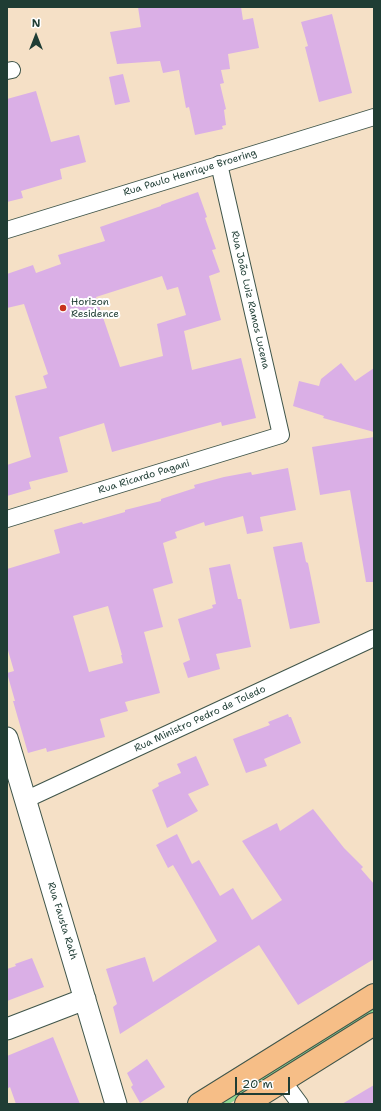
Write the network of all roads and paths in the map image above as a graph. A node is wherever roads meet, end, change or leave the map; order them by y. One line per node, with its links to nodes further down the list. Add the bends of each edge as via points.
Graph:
1 (374, 117): 2 (street, Rua Paulo Henrique Broering)
2 (219, 164): 3 (street, Rua Paulo Henrique Broering); 4 (street, Rua João Luiz Ramos Lucena)
3 (7, 230)
4 (281, 435): 5 (street, Rua Ricardo Pagani)
5 (7, 519)
6 (374, 638): 8 (street, Rua Ministro Pedro de Toledo)
7 (9, 748): 8 (street, Rua Fausta Rath)
8 (25, 800): 10 (street, Rua Fausta Rath)
9 (374, 995): 15 (main road)
10 (85, 1000): 12 (street); 14 (street, Rua Fausta Rath)
11 (374, 1024): 13 (main road)
12 (7, 1029)
13 (283, 1081): 16 (main road); 17 (street)
14 (116, 1104)
15 (199, 1104)
16 (246, 1104)
17 (300, 1104)

